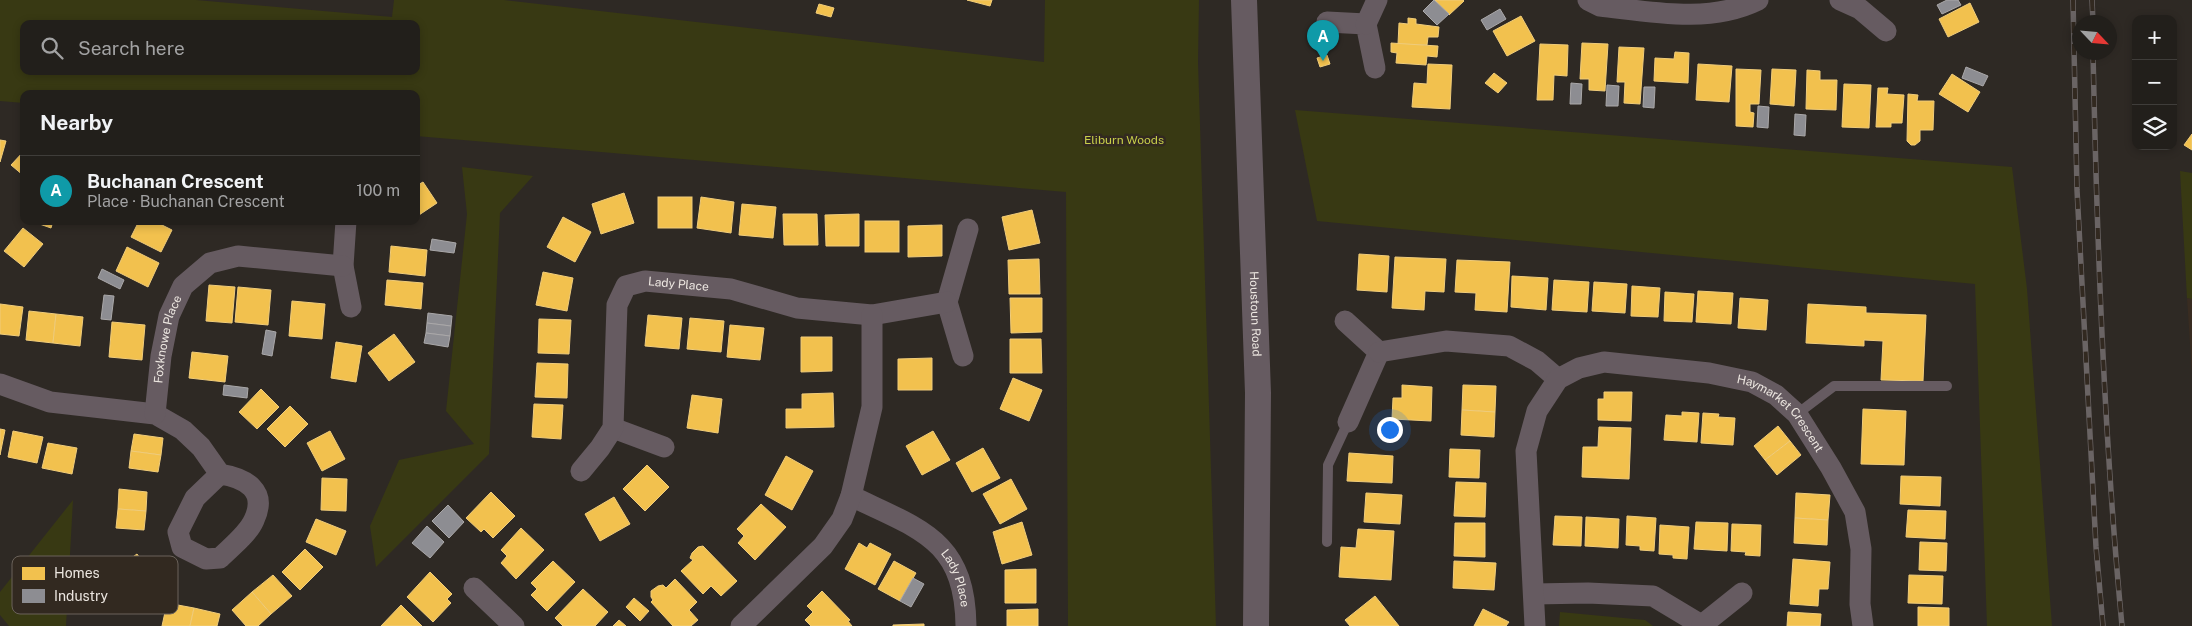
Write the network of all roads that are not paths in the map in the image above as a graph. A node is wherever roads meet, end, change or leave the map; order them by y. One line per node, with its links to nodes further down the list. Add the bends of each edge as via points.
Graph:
1 (1244, 0): 39 (street, Houstoun Road, via 1258,393)
2 (1377, 0): 8 (street)
3 (1588, 0): 4 (street, via 1600,6 1682,16 1739,9)
4 (1758, 0)
5 (1840, 0): 6 (street)
6 (1864, 5): 9 (street)
7 (1327, 22): 8 (street)
8 (1366, 24): 10 (street)
9 (1886, 31)
10 (1375, 68)
11 (346, 225): 13 (street)
12 (968, 230): 14 (street)
13 (343, 266): 15 (street); 23 (street, Foxknowe Place, via 238,256 210,263 183,286 169,316)
14 (947, 302): 16 (street, Lady Place); 19 (street)
15 (351, 307)
16 (872, 316): 26 (street, Lady Place, via 797,308 731,289 645,281 626,286 617,305); 30 (street, via 872,406)
17 (1345, 322): 18 (street)
18 (1379, 352): 20 (street, via 1446,341 1509,346 1537,361); 25 (street)
19 (963, 356)
20 (1558, 379): 24 (street, Haymarket Crescent, via 1578,368 1604,362 1709,373 1752,382 1776,395); 34 (street, Haymarket Crescent, via 1537,411 1526,451)
21 (0, 384): 23 (street, via 50,402)
22 (1947, 386): 24 (lane, via 1834,386)
23 (155, 414): 29 (street, via 183,430 201,447)
24 (1797, 414): 41 (street, Haymarket Crescent, via 1855,512 1861,549)
25 (1348, 422): 31 (lane, via 1328,465)
26 (613, 428): 27 (street); 28 (street)
27 (664, 447)
28 (581, 471)
29 (220, 474)
30 (852, 496): 37 (street, via 842,519 823,546); 38 (street, Lady Place, via 924,532 947,553 961,580)
31 (1328, 542)
32 (474, 588): 35 (street)
33 (1742, 593): 36 (street)
34 (1534, 594): 36 (street, via 1653,596); 40 (street, Haymarket Crescent)
35 (507, 624)
36 (1703, 625)
37 (741, 626)
38 (966, 626)
39 (1256, 626)
40 (1535, 626)
41 (1863, 626)

